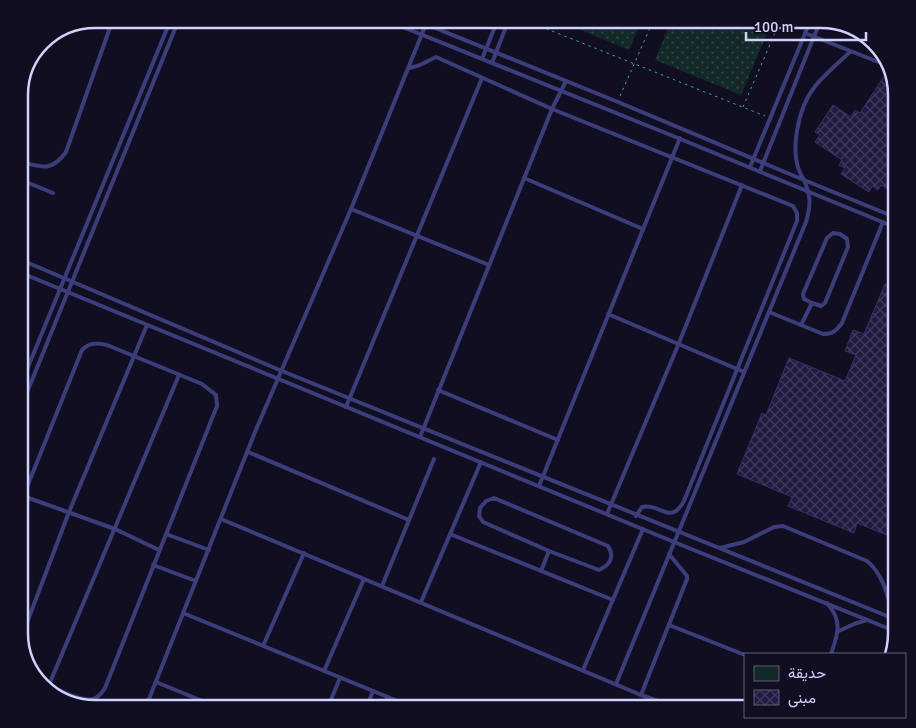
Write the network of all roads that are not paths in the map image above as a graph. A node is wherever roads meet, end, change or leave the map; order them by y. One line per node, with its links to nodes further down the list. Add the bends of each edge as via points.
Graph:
1 (110, 28): 29 (lane, via 66,152 53,166 44,168)
2 (167, 28): 49 (lane)
3 (175, 28): 50 (lane)
4 (406, 28): 12 (lane)
5 (424, 28): 12 (lane)
6 (436, 28): 14 (lane)
7 (494, 28): 14 (lane)
8 (505, 28): 15 (lane)
9 (807, 28): 11 (lane)
10 (817, 28): 13 (lane)
11 (805, 32): 13 (lane); 27 (lane)
12 (421, 34): 17 (lane); 20 (lane)
13 (814, 36): 16 (lane); 28 (lane)
14 (486, 49): 15 (lane); 17 (lane)
15 (496, 52): 19 (lane); 22 (lane)
16 (850, 52): 18 (lane); 33 (lane, via 815,86 801,114 796,163)
17 (482, 59): 19 (lane)
18 (877, 61)
19 (492, 63): 23 (lane)
20 (409, 68): 21 (lane, via 421,66 436,57); 40 (lane)
21 (482, 78): 24 (lane); 45 (lane)
22 (566, 81): 23 (lane); 27 (lane)
23 (562, 90): 24 (lane); 25 (lane)
24 (552, 109): 26 (lane); 32 (lane)
25 (680, 138): 26 (lane); 30 (lane)
26 (672, 157): 35 (lane); 44 (lane)
27 (753, 159): 28 (lane); 30 (lane)
28 (762, 162): 31 (lane); 33 (lane)
29 (28, 164)
30 (750, 167): 31 (lane)
31 (760, 171): 37 (lane)
32 (524, 178): 44 (lane); 47 (lane)
33 (804, 180): 37 (lane); 38 (lane)
34 (28, 183): 36 (lane)
35 (742, 185): 58 (lane); 61 (lane, via 793,206 797,221)
36 (53, 193)
37 (810, 193): 39 (lane); 54 (lane, via 806,222)
38 (844, 197): 39 (lane, via 837,200); 41 (lane)
39 (839, 204): 42 (lane)
40 (351, 210): 45 (lane); 62 (lane)
41 (888, 214)
42 (883, 222): 43 (lane); 57 (lane, via 842,324 830,334)
43 (888, 224)
44 (643, 229): 55 (lane)
45 (416, 236): 47 (lane); 68 (lane)
46 (28, 263): 49 (lane)
47 (489, 265): 67 (lane)
48 (28, 276): 51 (lane)
49 (65, 279): 50 (lane); 51 (lane)
50 (73, 282): 52 (lane); 62 (lane)
51 (60, 289): 52 (lane); 60 (lane)
52 (68, 292): 56 (lane); 66 (lane)
53 (812, 303): 53 (lane, via 821,306 825,302 848,247 847,239 840,234 833,233 826,238 803,297); 57 (lane)
54 (769, 312): 57 (lane); 63 (lane)
55 (608, 314): 58 (lane); 72 (lane)
56 (146, 325): 59 (lane); 65 (lane)
57 (801, 325)
58 (679, 343): 61 (lane); 80 (lane)
59 (134, 356): 64 (lane); 77 (lane, via 97,342 82,350); 81 (lane)
60 (28, 367)
61 (737, 368): 63 (lane); 83 (lane, via 679,511 670,513 648,506 642,507)
62 (282, 371): 65 (lane); 68 (lane)
63 (744, 372): 88 (lane)
64 (179, 375): 86 (lane); 89 (lane, via 211,390 217,401)
65 (278, 379): 69 (lane); 73 (lane)
66 (28, 390)
67 (438, 390): 70 (lane); 72 (lane)
68 (350, 399): 69 (lane); 70 (lane)
69 (346, 407): 71 (lane)
70 (423, 428): 71 (lane); 76 (lane)
71 (420, 437): 75 (lane)
72 (558, 440): 76 (lane)
73 (248, 452): 84 (lane); 85 (lane)
74 (434, 459): 85 (lane)
75 (480, 462): 78 (lane); 90 (lane)
76 (543, 477): 78 (lane); 80 (lane)
77 (28, 484)
78 (539, 486): 82 (lane)
79 (28, 498): 81 (lane)
80 (612, 506): 82 (lane); 83 (lane)
81 (68, 512): 86 (lane); 109 (lane)
82 (608, 514): 87 (lane)
83 (636, 516): 88 (lane)
84 (221, 519): 94 (lane); 96 (lane)
85 (409, 520): 102 (lane)
86 (115, 529): 93 (lane); 121 (lane)
87 (643, 529): 91 (lane); 104 (lane)
88 (678, 531): 91 (lane); 92 (lane)
89 (166, 534): 93 (lane); 94 (lane)
90 (450, 534): 99 (lane); 105 (lane)
91 (674, 542): 97 (lane); 106 (lane)
92 (720, 548): 103 (lane, via 782,526 867,561 882,580); 108 (lane)
93 (159, 550): 98 (lane)
94 (208, 550): 101 (lane)
95 (549, 551): 95 (lane, via 483,522 479,516 480,508 494,498 608,546 612,552 611,561 599,570); 99 (lane)
96 (304, 554): 100 (lane); 114 (lane)
97 (669, 554): 111 (lane, via 688,580); 122 (lane)
98 (153, 565): 101 (lane); 128 (lane, via 105,688)
99 (540, 571): 104 (lane)
100 (364, 579): 102 (lane); 118 (lane)
101 (196, 581): 107 (lane)
102 (382, 586): 105 (lane)
103 (888, 598)
104 (613, 600): 117 (lane)
105 (421, 602): 117 (lane)
106 (826, 602): 110 (lane); 113 (lane)
107 (183, 613): 114 (lane); 120 (lane)
108 (888, 616)
109 (28, 619)
110 (870, 620): 112 (lane); 113 (lane)
111 (669, 625): 116 (lane); 125 (lane)
112 (888, 628)
113 (839, 631): 115 (lane)
114 (263, 646): 118 (lane)
115 (831, 653)
116 (744, 655)
117 (583, 670): 122 (lane)
118 (324, 671): 119 (lane)
119 (340, 678): 124 (lane); 131 (lane)
120 (156, 682): 129 (lane); 130 (lane)
121 (50, 684)
122 (616, 684): 125 (lane)
123 (56, 688): 127 (lane)
124 (373, 691): 126 (lane); 132 (lane)
125 (641, 695): 135 (lane)
126 (388, 697): 133 (lane); 134 (lane)
127 (85, 699)
128 (92, 700)
129 (149, 700)
130 (200, 700)
131 (331, 700)
132 (370, 700)
133 (387, 700)
134 (395, 700)
135 (655, 700)

